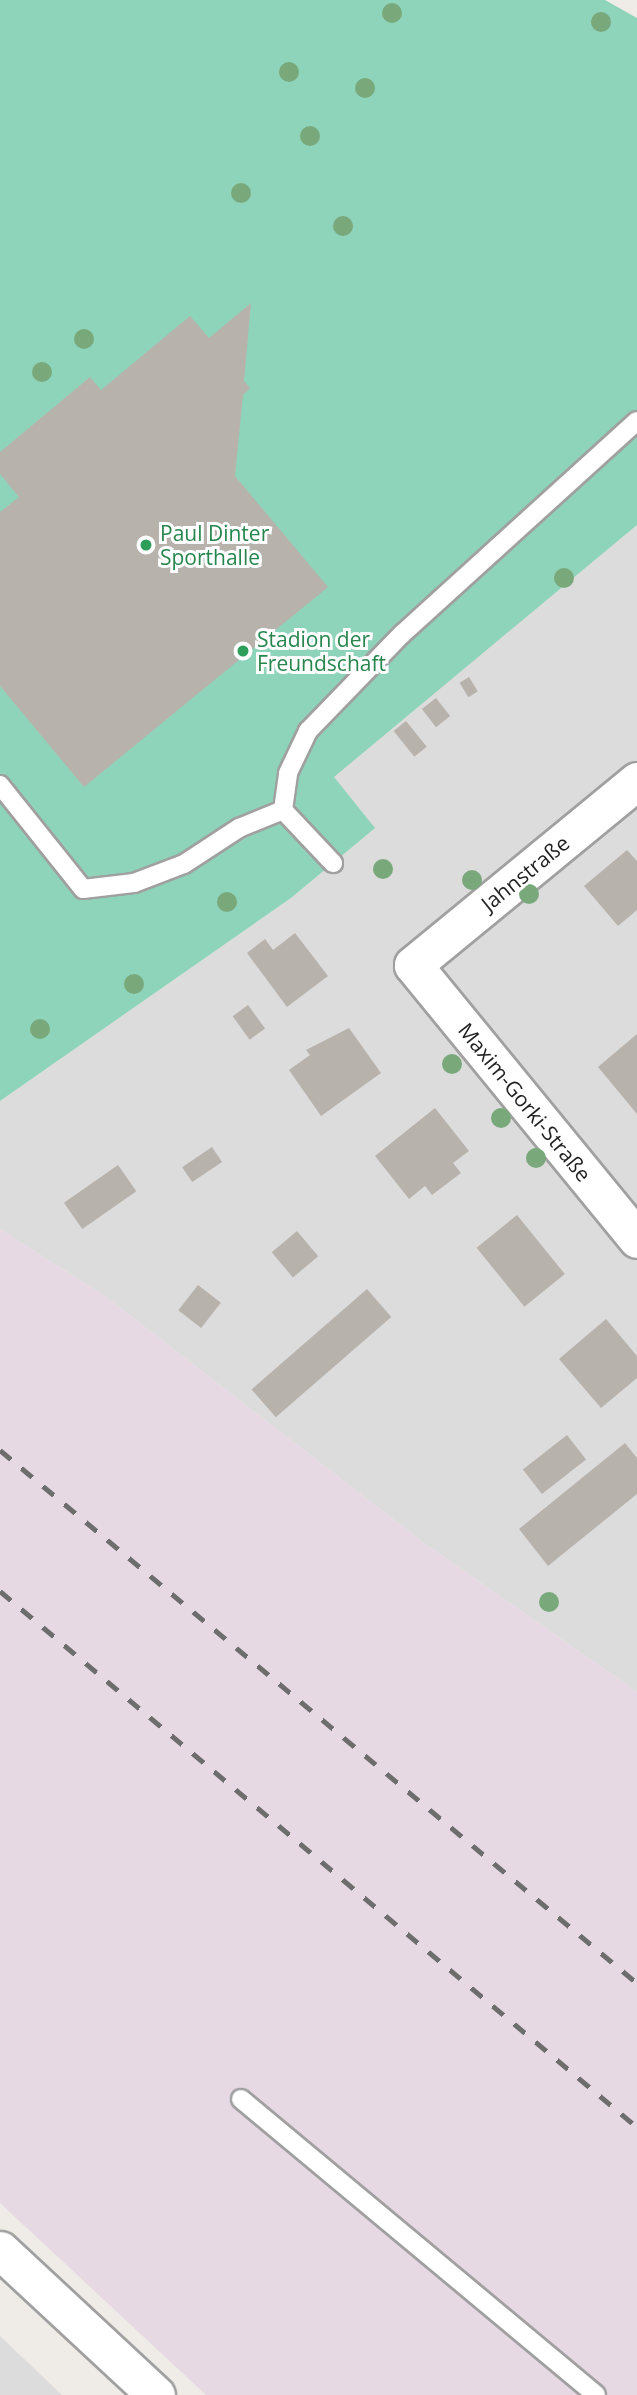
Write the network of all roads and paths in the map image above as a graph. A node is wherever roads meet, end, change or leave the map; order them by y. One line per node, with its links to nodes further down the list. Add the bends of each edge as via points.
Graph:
1 (637, 421): 4 (lane, via 402,634 308,731 288,773)
2 (637, 781): 6 (street, Jahnstraße)
3 (0, 785): 4 (lane, via 83,889 134,883 184,864 239,828)
4 (283, 810): 5 (lane)
5 (333, 863)
6 (413, 965): 7 (street, Maxim-Gorki-Straße)
7 (637, 1239)
8 (241, 2099): 11 (lane)
9 (0, 2250): 10 (street)
10 (156, 2395)
11 (596, 2395)

